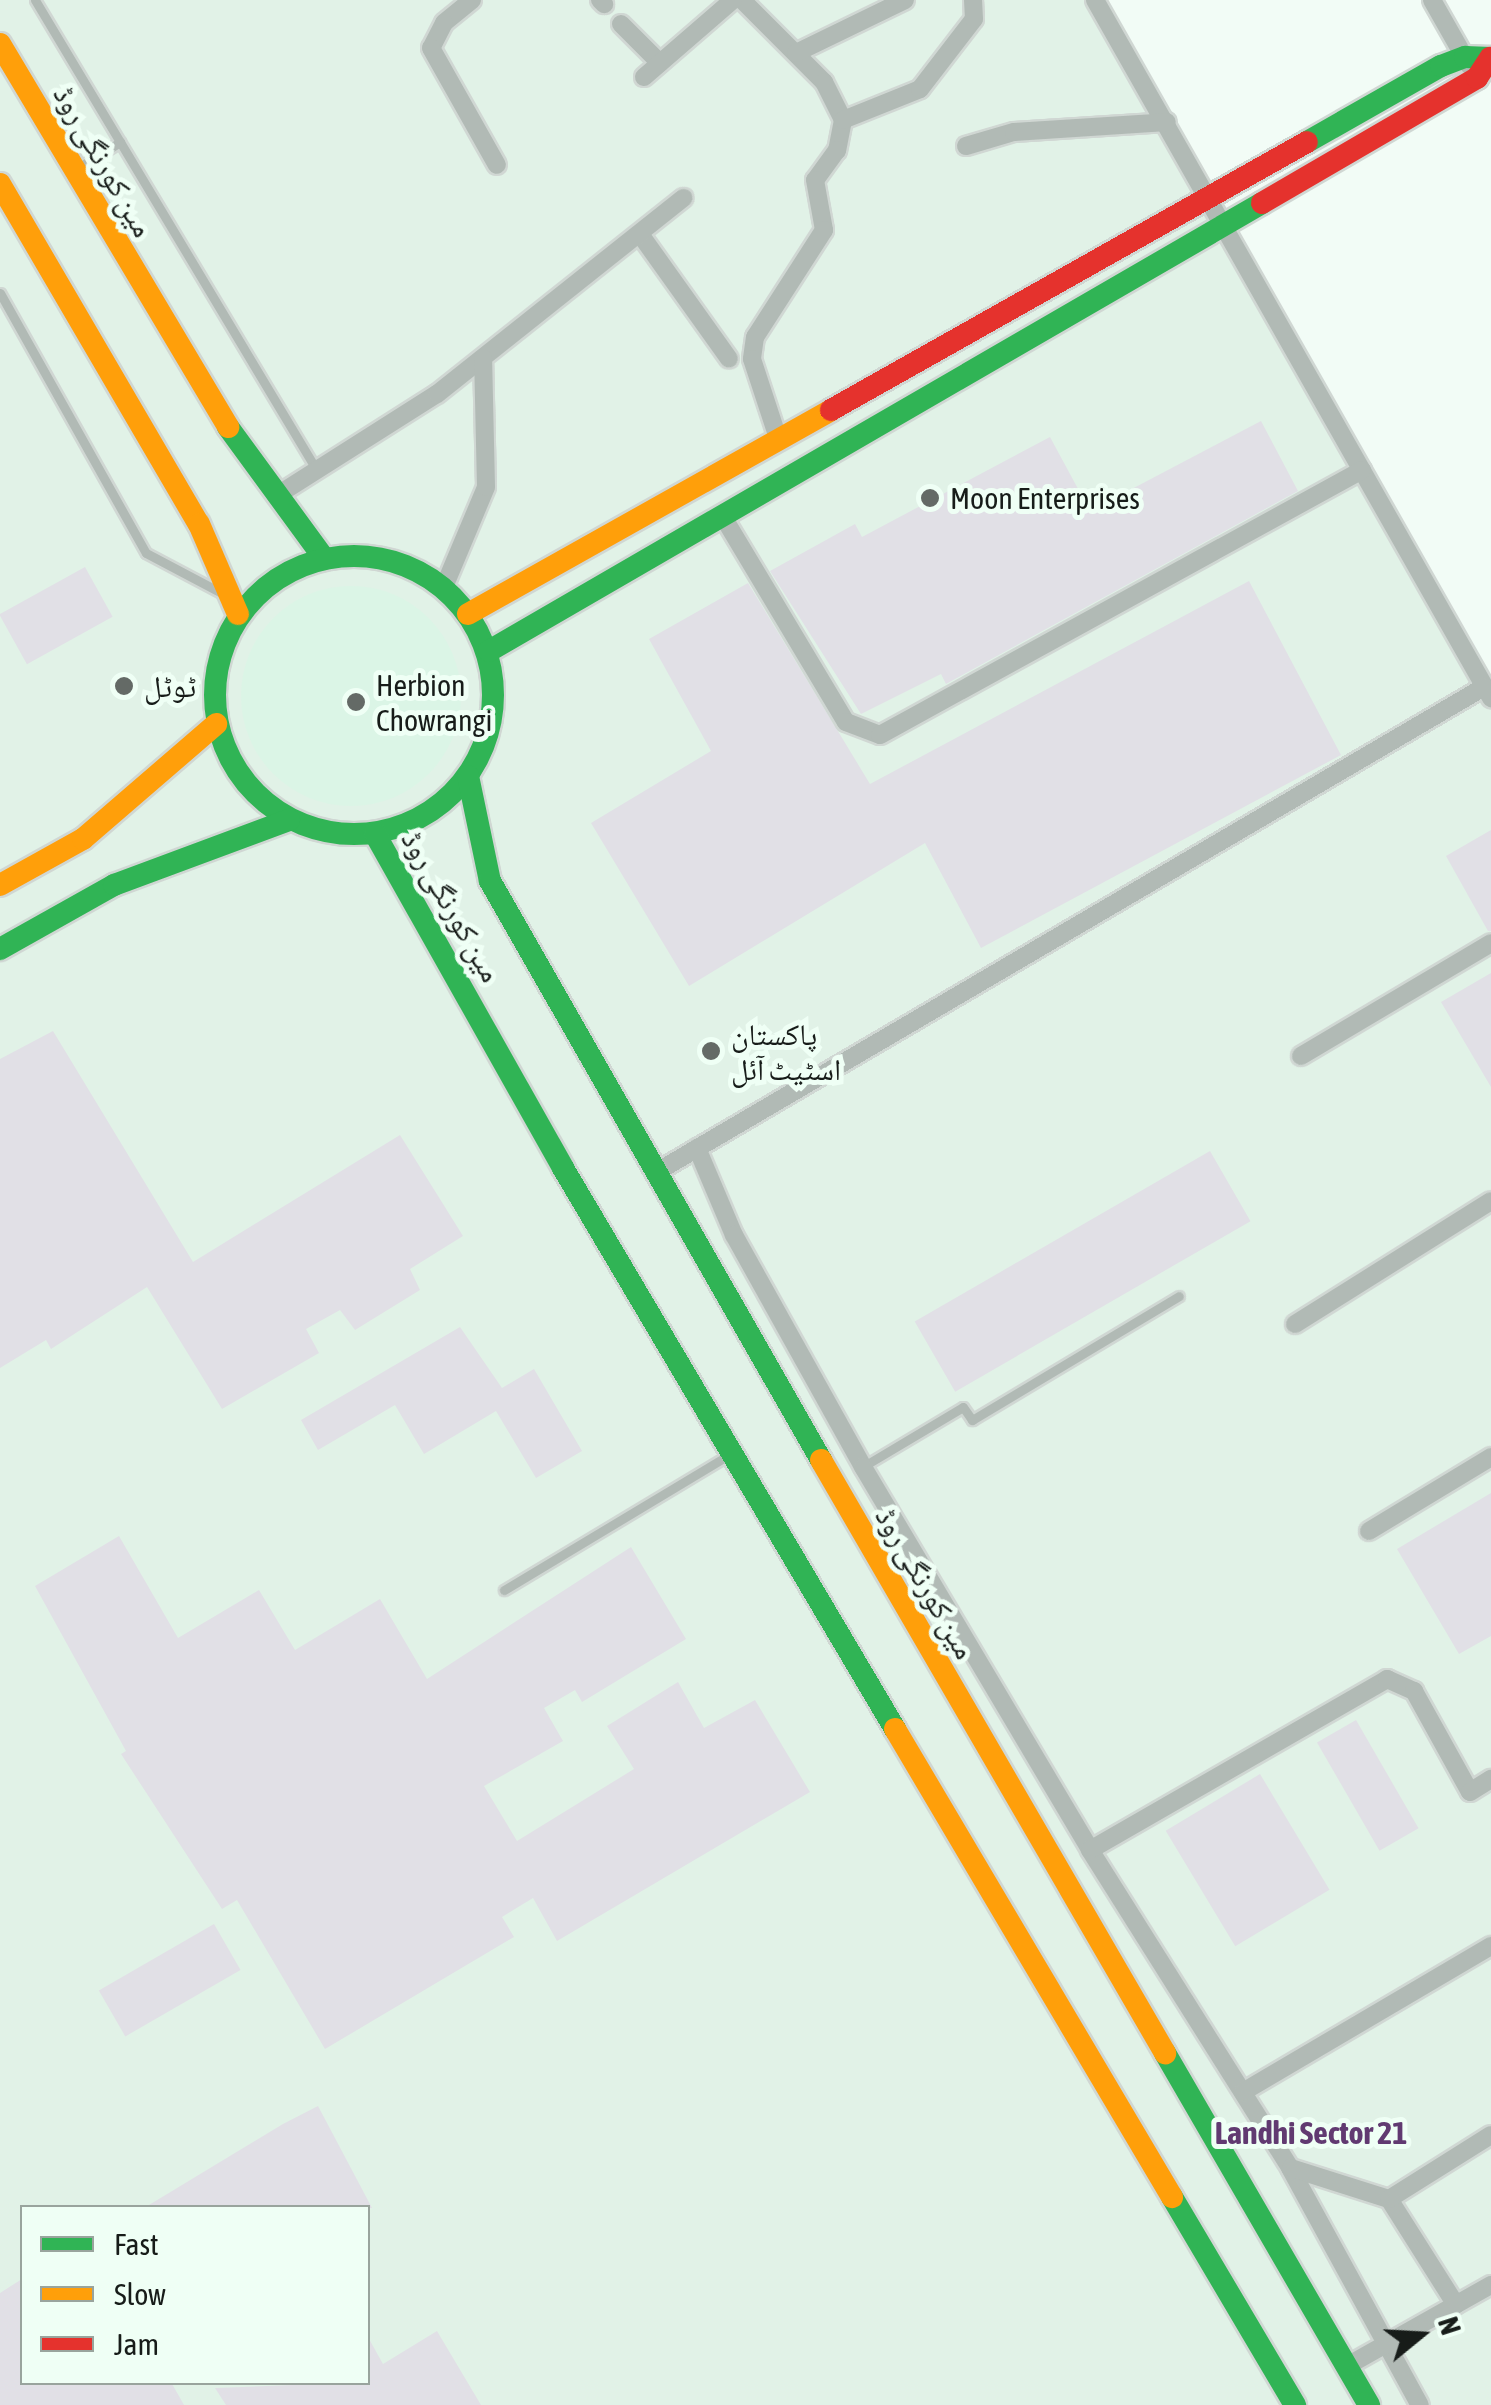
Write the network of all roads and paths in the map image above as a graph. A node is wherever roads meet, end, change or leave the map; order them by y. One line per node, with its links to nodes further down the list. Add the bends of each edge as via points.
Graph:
1 (35, 0): 19 (lane)
2 (472, 0): 21 (street, via 444,23 432,48)
3 (733, 0): 14 (street)
4 (742, 0): 11 (street)
5 (905, 0): 11 (street)
6 (974, 0): 17 (street, via 974,19 920,89)
7 (1095, 0): 18 (street)
8 (1432, 0): 12 (street)
9 (621, 24): 14 (street)
10 (0, 44): 22 (main road, مین کورنگی روڈ)
11 (796, 53): 17 (street, via 824,82)
12 (1465, 57): 13 (main road); 16 (street); 25 (main road)
13 (1491, 58): 16 (main road)
14 (660, 63): 15 (street)
15 (644, 77)
16 (1477, 78): 26 (main road)
17 (843, 120): 31 (street, via 837,150 815,180 824,230 755,337 752,359)
18 (1167, 122): 20 (street, via 1014,132); 25 (street)
19 (120, 142): 22 (lane); 33 (lane)
20 (966, 146)
21 (497, 165)
22 (74, 170): 34 (main road, مین کورنگی روڈ, via 190,369)
23 (0, 184): 38 (main road, via 199,524)
24 (683, 198): 27 (street)
25 (1212, 198): 26 (street); 31 (main road)
26 (1225, 221): 32 (street); 35 (main road)
27 (640, 234): 29 (street); 30 (street)
28 (0, 293): 38 (lane, via 146,553)
29 (483, 358): 33 (street); 37 (street, via 486,487)
30 (729, 359)
31 (779, 441): 39 (main road)
32 (1362, 470): 35 (street, via 880,735 846,722); 41 (street)
33 (318, 472): 34 (street)
34 (276, 496): 36 (main road, مین کورنگی روڈ)
35 (722, 514): 40 (main road)
36 (323, 557): 37 (main road, via 370,555 416,569); 38 (main road)
37 (444, 587): 39 (main road)
38 (234, 605): 42 (main road, via 216,667)
39 (468, 614): 40 (main road)
40 (489, 651): 43 (main road, via 492,709)
41 (1488, 692): 50 (street)
42 (216, 724): 44 (main road, via 242,780); 46 (main road, via 82,839)
43 (468, 776): 45 (main road, via 427,814); 51 (main road, مین کورنگی روڈ, via 490,881)
44 (289, 820): 45 (main road, via 316,830); 48 (main road, via 114,885)
45 (375, 834): 55 (main road, مین کورنگی روڈ)
46 (0, 884)
47 (1491, 942): 49 (street)
48 (0, 948)
49 (1302, 1056)
50 (697, 1148): 51 (street); 57 (street, via 734,1234)
51 (655, 1173): 70 (main road, مین کورنگی روڈ)
52 (1491, 1201): 54 (street)
53 (1179, 1296): 57 (lane, via 972,1420 964,1408)
54 (1295, 1324)
55 (731, 1453): 59 (lane); 71 (main road, مین کورنگی روڈ)
56 (1491, 1457): 58 (street)
57 (863, 1467): 61 (street)
58 (1370, 1532)
59 (504, 1590)
60 (1491, 1779): 61 (street, via 1470,1792 1414,1691 1387,1679)
61 (1090, 1850): 63 (street)
62 (1491, 1946): 63 (street)
63 (1243, 2092): 65 (street)
64 (1491, 2135): 66 (street)
65 (1290, 2168): 66 (street); 69 (street)
66 (1388, 2198): 68 (street)
67 (1491, 2284): 68 (street)
68 (1456, 2305): 69 (street)
69 (1384, 2344): 70 (street); 73 (street)
70 (1347, 2366): 72 (main road, مین کورنگی روڈ)
71 (1295, 2405)
72 (1369, 2405)
73 (1420, 2405)

